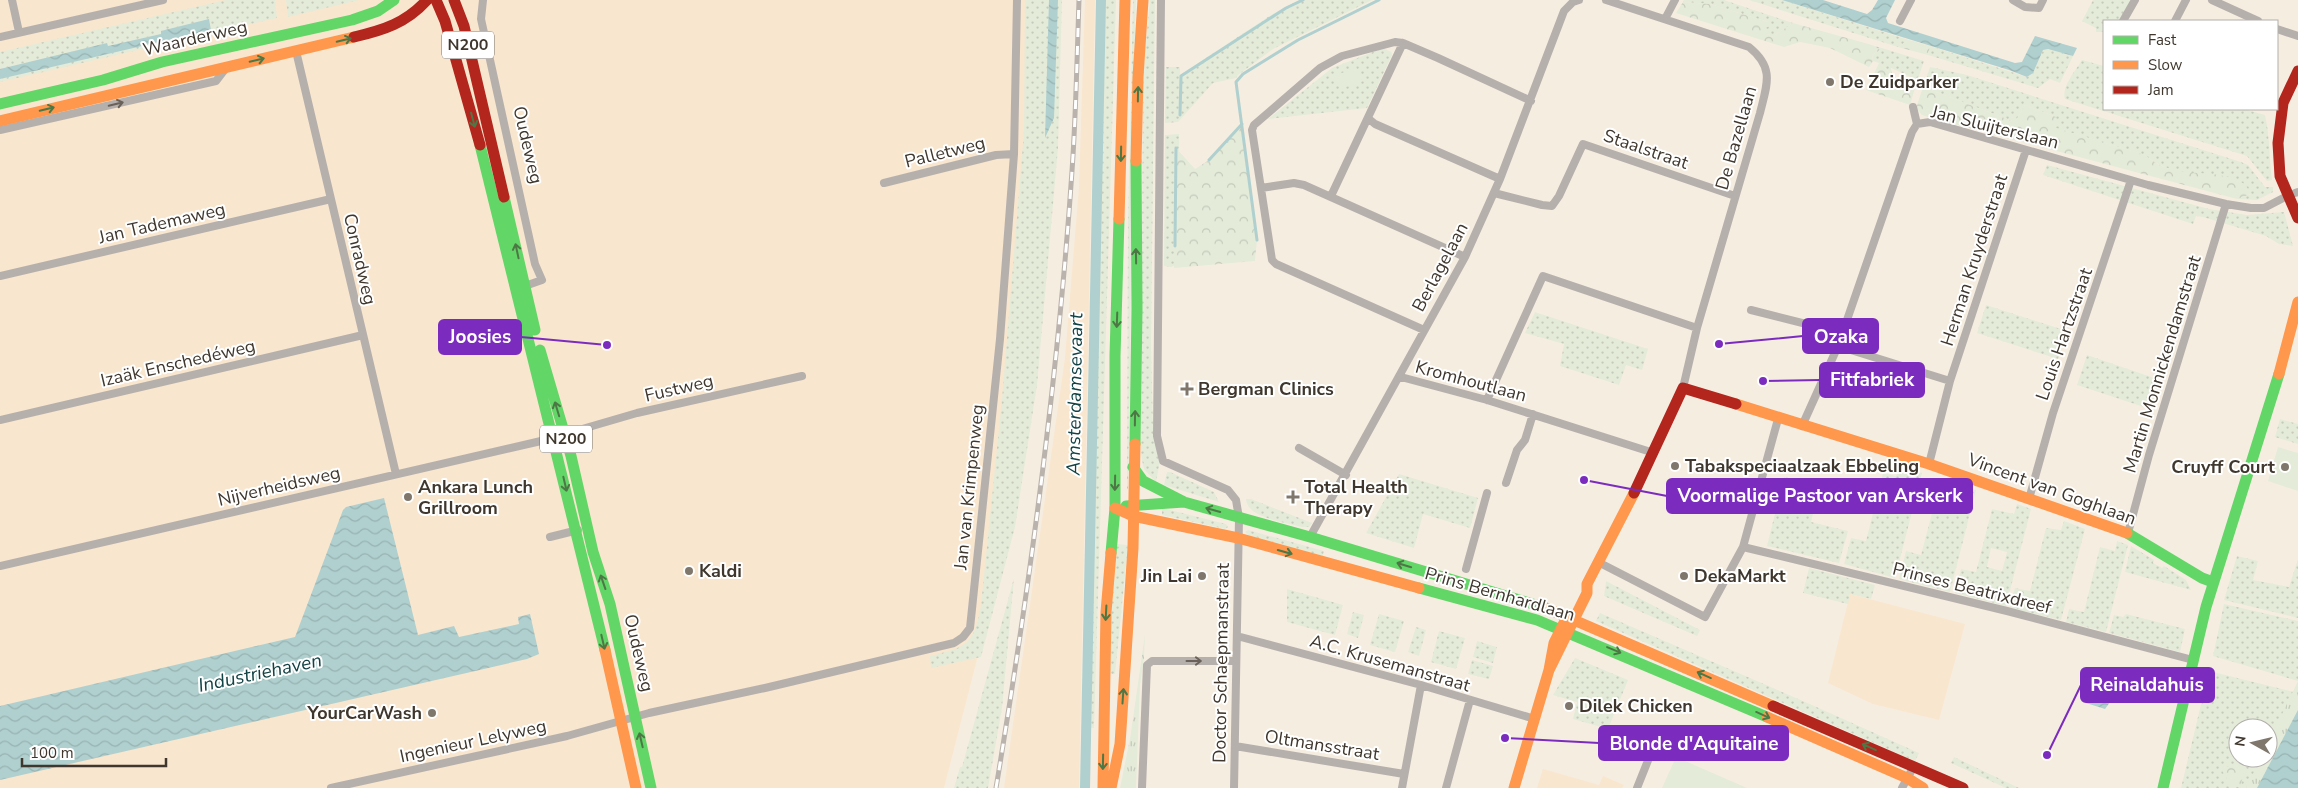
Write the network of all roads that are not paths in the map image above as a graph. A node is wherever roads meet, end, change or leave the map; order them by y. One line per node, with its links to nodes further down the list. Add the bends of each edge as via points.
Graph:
1 (12, 0): 28 (street)
2 (163, 0): 21 (street)
3 (394, 0): 36 (main road, Waarderweg, via 378,11 352,20 162,62 103,80)
4 (427, 0): 32 (main road, Waarderweg, one-way to 4, via 383,30 414,14)
5 (436, 0): 57 (main road, Oudeweg / N200, one-way to 57, via 445,21)
6 (454, 0): 57 (main road, Oudeweg / N200, one-way to 6, via 464,26)
7 (483, 0): 57 (street, Oudeweg, via 482,19 535,264 542,280)
8 (1017, 0): 43 (street, Jan van Krimpenweg)
9 (1125, 0): 85 (main road, one-way to 85, via 1115,356)
10 (1143, 0): 78 (main road, one-way to 10, via 1135,204)
11 (1161, 0): 87 (street, via 1157,436 1163,461 1228,490 1236,500)
12 (1606, 0): 22 (street, De Bazellaan)
13 (1675, 0): 22 (street)
14 (1911, 0): 26 (street)
15 (2013, 0): 16 (street, via 2025,7 2039,8)
16 (2043, 0)
17 (2135, 0): 23 (street)
18 (2186, 0): 24 (street)
19 (2212, 0): 25 (street)
20 (1576, 1): 35 (street, Berlagelaan, via 1564,11)
21 (148, 2): 28 (street)
22 (1665, 19): 51 (street, De Bazellaan, via 1749,47 1767,68 1768,79 1760,113)
23 (2124, 20)
24 (2176, 20)
25 (2256, 20)
26 (1900, 21)
27 (2278, 29): 29 (street)
28 (19, 32): 30 (street)
29 (2298, 36)
30 (0, 37)
31 (1403, 43): 35 (street); 38 (street); 47 (street, via 1395,42 1342,56 1320,68 1254,125 1252,130)
32 (296, 51): 33 (main road, Waarderweg, one-way to 32); 52 (street, Conradweg)
33 (227, 67): 39 (main road, Waarderweg, one-way to 33); 41 (street, Waarderweg, one-way to 33, via 216,82)
34 (2298, 71): 49 (main road, via 2283,103 2278,143 2280,176)
35 (1531, 101): 44 (street, Berlagelaan)
36 (0, 104)
37 (1913, 107): 40 (street)
38 (1369, 119): 44 (street); 50 (street)
39 (0, 121)
40 (1917, 124): 42 (street, Jan Sluijterslaan, via 1930,122); 62 (street, Jan Sluijterslaan)
41 (0, 130)
42 (2026, 150): 45 (street, Jan Sluijterslaan); 67 (street, Herman Kruyderstraat)
43 (1014, 154): 46 (street, Palletweg, via 996,155); 107 (street, Jan van Krimpenweg, via 1000,339 970,628 964,637 954,643)
44 (1500, 180): 48 (street, Berlagelaan)
45 (2131, 180): 53 (street, Jan Sluijterslaan); 83 (street, Louis Hartzstraat, via 2053,414)
46 (884, 183)
47 (1261, 188): 50 (street, via 1299,183); 61 (street, via 1270,253 1276,264)
48 (1494, 193): 51 (street, Staalstraat, via 1552,206 1583,144); 55 (street, Berlagelaan)
49 (2295, 195): 53 (street, Jan Sluijterslaan, via 2264,208); 54 (main road)
50 (1332, 196): 55 (street)
51 (1736, 196): 60 (street, De Bazellaan)
52 (331, 199): 56 (street, Jan Tademaweg); 63 (street, Conradweg)
53 (2226, 204): 90 (street, Martin Monnickendamstraat)
54 (2298, 218)
55 (1466, 257): 61 (street, Berlagelaan)
56 (0, 276)
57 (520, 288): 74 (main road, Oudeweg / N200)
58 (2298, 302): 98 (main road, via 2287,348)
59 (1751, 310): 62 (street)
60 (1697, 328): 68 (street, De Bazellaan); 69 (street, via 1543,276)
61 (1424, 330): 66 (street, Berlagelaan)
62 (1842, 334): 64 (street, Jan Sluijterslaan)
63 (363, 335): 72 (street, Izaäk Enschedéweg); 79 (street, Conradweg)
64 (1838, 346): 67 (street); 73 (street, Jan Sluijterslaan)
65 (802, 376): 74 (street, Fustweg, via 637,413)
66 (1400, 377): 69 (street, Kromhoutlaan); 80 (street, Berlagelaan)
67 (1950, 381): 77 (street)
68 (1683, 388): 71 (main road, Vincent van Goghlaan); 76 (main road)
69 (1487, 400): 70 (street, Kromhoutlaan)
70 (1533, 414): 76 (street, Kromhoutlaan); 81 (street, Kromhoutlaan)
71 (1778, 418): 73 (main road, Vincent van Goghlaan); 94 (street)
72 (0, 420)
73 (1802, 426): 77 (main road, Vincent van Goghlaan)
74 (559, 435): 79 (street, Nijverheidsweg); 88 (main road, Oudeweg / N200); 89 (main road, Oudeweg / N200, one-way to 89)
75 (1299, 448): 80 (street)
76 (1654, 453): 95 (main road)
77 (1929, 464): 83 (main road, Vincent van Goghlaan)
78 (1134, 467): 84 (main road, Prins Bernhardlaan, via 1143,481); 86 (main road)
79 (396, 474): 96 (street, Nijverheidsweg)
80 (1346, 474): 92 (street, Berlagelaan)
81 (1506, 483)
82 (1487, 493): 97 (street)
83 (2029, 499): 90 (main road, Vincent van Goghlaan)
84 (1184, 502): 86 (main road, Prins Bernhardlaan); 87 (main road, Prins Bernhardlaan, one-way to 84)
85 (1115, 508): 86 (main road, Prins Bernhardlaan); 118 (main road, one-way to 118, via 1106,612)
86 (1133, 510): 93 (main road, Prins Bernhardlaan); 119 (main road, one-way to 86, via 1120,744)
87 (1239, 518): 92 (main road, Prins Bernhardlaan); 93 (street, Doctor Schaepmanstraat)
88 (588, 528): 89 (street); 107 (main road, Oudeweg / N200, one-way to 88, via 610,604)
89 (576, 530): 91 (street); 109 (main road, Oudeweg / N200, one-way to 109)
90 (2128, 533): 98 (main road, Vincent van Goghlaan)
91 (550, 537)
92 (1310, 537): 100 (main road, Prins Bernhardlaan, one-way to 92, via 1550,609)
93 (1238, 538): 101 (main road, Prins Bernhardlaan, one-way to 101); 102 (street, Doctor Schaepmanstraat)
94 (1743, 547): 95 (street, via 1704,617); 103 (street, Prinses Beatrixdreef)
95 (1598, 562): 99 (main road)
96 (0, 566)
97 (1466, 569)
98 (2213, 582): 103 (main road)
99 (1587, 584): 100 (main road, via 1575,600); 100 (main road, via 1587,593)
100 (1570, 619): 101 (main road); 112 (main road, Prins Bernhardlaan, one-way to 100)
101 (1565, 630): 108 (main road); 114 (main road, Prins Bernhardlaan, one-way to 114)
102 (1237, 636): 104 (street, Doctor Schaepmanstraat); 105 (street, A.C. Krusemanstraat)
103 (2193, 660): 128 (main road)
104 (1235, 661): 111 (street, Doctor Schaepmanstraat); 120 (street, one-way to 104, via 1147,665 1152,661)
105 (1421, 686): 106 (street, A.C. Krusemanstraat); 113 (street)
106 (1470, 700): 108 (street, A.C. Krusemanstraat); 123 (street)
107 (636, 717): 109 (street, Jan van Krimpenweg); 117 (main road, Oudeweg / N200, one-way to 107)
108 (1535, 719): 124 (main road)
109 (621, 722): 115 (street, Ingenieur Lelyweg); 116 (main road, Oudeweg / N200)
110 (1656, 743): 125 (street)
111 (1235, 746): 113 (street, Oltmansstraat); 121 (street, Doctor Schaepmanstraat)
112 (1914, 766): 114 (street); 127 (main road, Prins Bernhardlaan)
113 (1404, 774): 122 (street)
114 (1905, 783): 126 (main road, Prins Bernhardlaan)
115 (331, 788)
116 (636, 788)
117 (651, 788)
118 (1102, 788)
119 (1111, 788)
120 (1142, 788)
121 (1234, 788)
122 (1402, 788)
123 (1446, 788)
124 (1514, 788)
125 (1637, 788)
126 (1924, 788)
127 (1963, 788)
128 (2163, 788)

